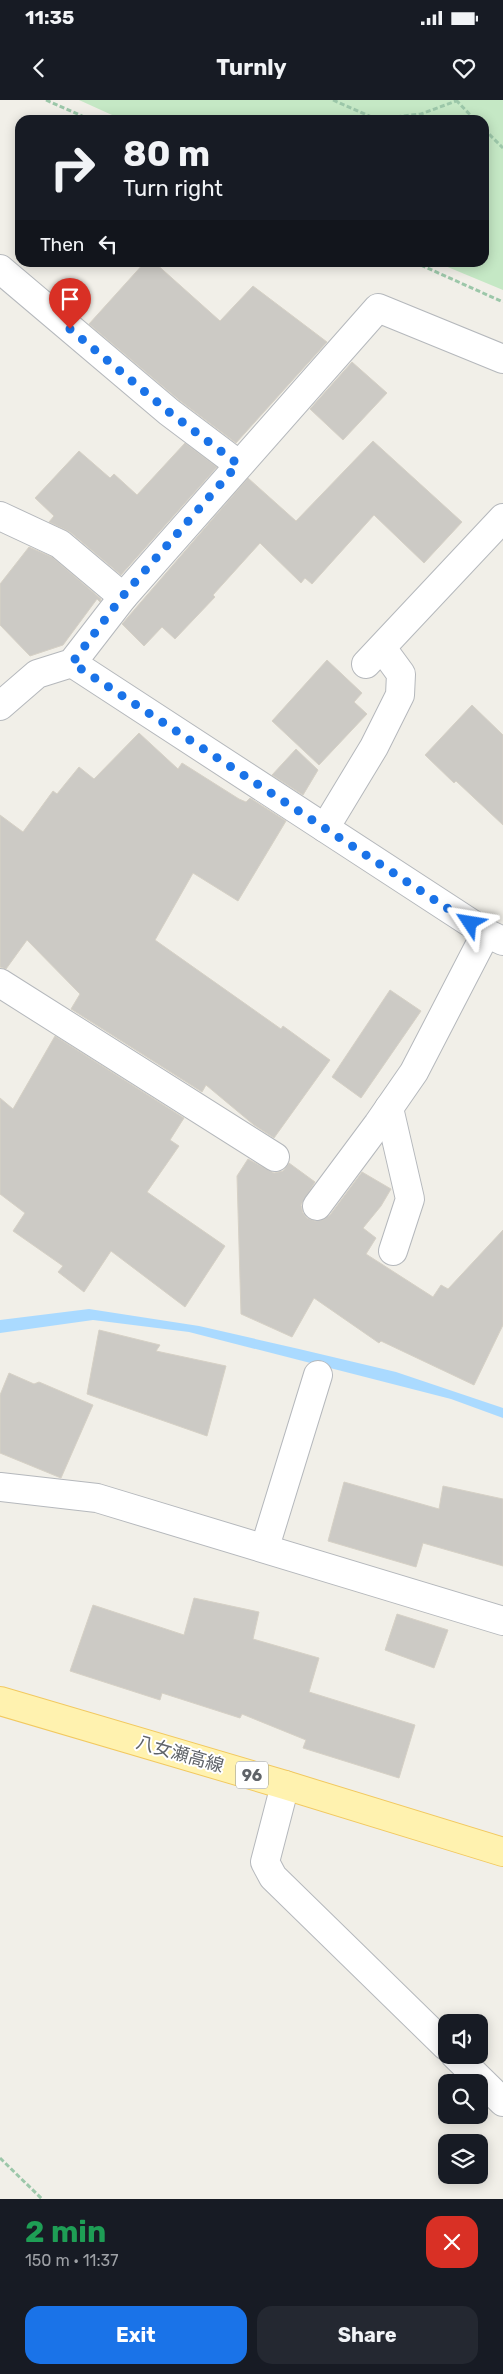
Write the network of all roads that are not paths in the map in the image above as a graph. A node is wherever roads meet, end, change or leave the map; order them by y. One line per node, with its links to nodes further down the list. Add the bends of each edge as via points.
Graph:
1 (0, 269): 3 (street, via 169,412)
2 (503, 359): 3 (street, via 378,308)
3 (238, 464): 6 (street)
4 (0, 516): 6 (street, via 60,544)
5 (503, 518): 9 (street, via 374,656 401,674 400,695 374,747)
6 (122, 597): 7 (street)
7 (72, 663): 8 (street, via 37,674); 9 (street)
8 (0, 706)
9 (325, 828): 10 (street)
10 (494, 937): 12 (street)
11 (0, 982): 13 (street)
12 (389, 1108): 14 (street); 15 (street, via 410,1199)
13 (275, 1157)
14 (317, 1206)
15 (393, 1252)
16 (318, 1375): 18 (street)
17 (0, 1487): 18 (street, via 97,1498)
18 (265, 1547): 19 (street)
19 (503, 1621)
20 (0, 1701): 21 (main road, 八女瀬高線 / 96)
21 (285, 1785): 22 (main road, 八女瀬高線 / 96); 23 (street, via 265,1862 273,1877)
22 (503, 1852)
23 (438, 2038)
24 (464, 2064): 25 (street)
25 (503, 2102)

